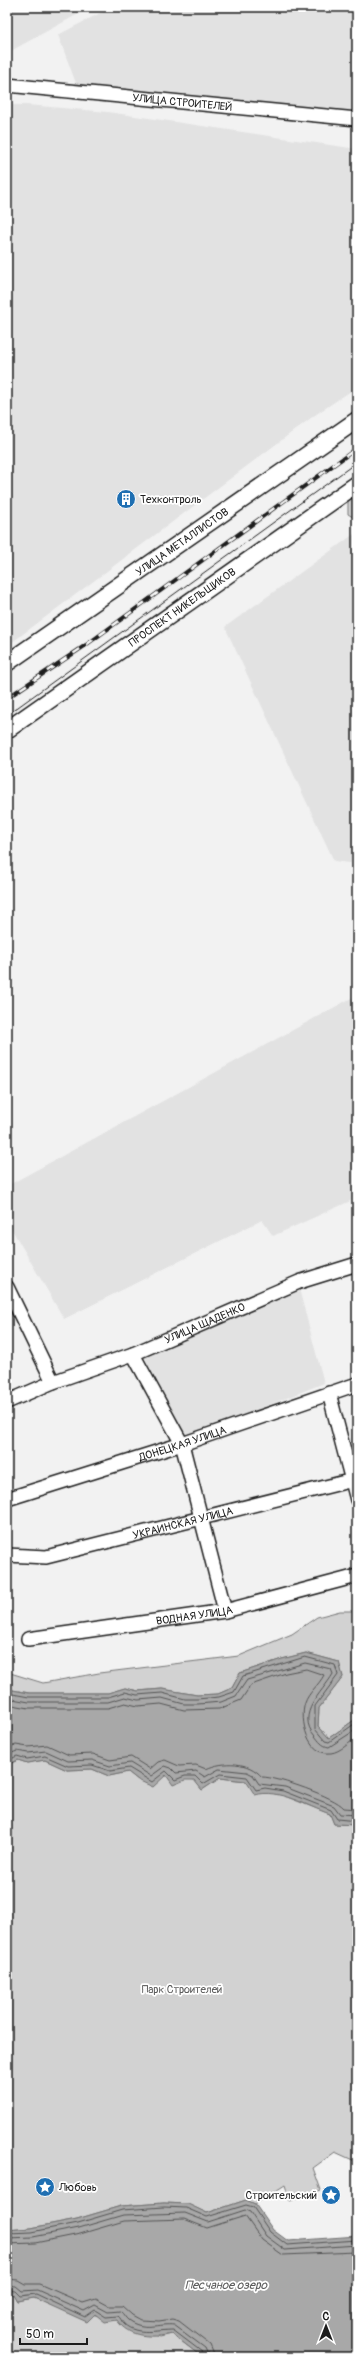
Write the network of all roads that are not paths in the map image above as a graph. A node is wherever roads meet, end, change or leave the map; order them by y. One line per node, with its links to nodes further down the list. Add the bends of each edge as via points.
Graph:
1 (7, 85): 2 (street, УЛИЦА СТРОИТЕЛЕЙ)
2 (357, 119)
3 (357, 420): 5 (main road, УЛИЦА МЕТАЛЛИСТОВ)
4 (357, 484): 6 (main road, ПРОСПЕКТ НИКЕЛЬЩИКОВ)
5 (7, 663)
6 (7, 730)
7 (357, 1264): 9 (street, УЛИЦА ЩАДЕНКО, via 299,1282)
8 (7, 1287): 10 (street)
9 (133, 1354): 10 (street, УЛИЦА ЩАДЕНКО); 14 (street)
10 (53, 1382): 13 (street, УЛИЦА ЩАДЕНКО)
11 (357, 1384): 12 (street, ДОНЕЦКАЯ УЛИЦА)
12 (329, 1393): 14 (street, ДОНЕЦКАЯ УЛИЦА); 15 (street)
13 (7, 1402)
14 (182, 1444): 16 (street, ДОНЕЦКАЯ УЛИЦА); 18 (street)
15 (354, 1479): 17 (street); 18 (street, УКРАИНСКАЯ УЛИЦА)
16 (7, 1499)
17 (357, 1500)
18 (202, 1518): 19 (street, УКРАИНСКАЯ УЛИЦА, via 46,1557); 21 (street)
19 (7, 1556)
20 (357, 1576): 21 (street, ВОДНАЯ УЛИЦА)
21 (225, 1611): 22 (street, ВОДНАЯ УЛИЦА)
22 (28, 1639)

